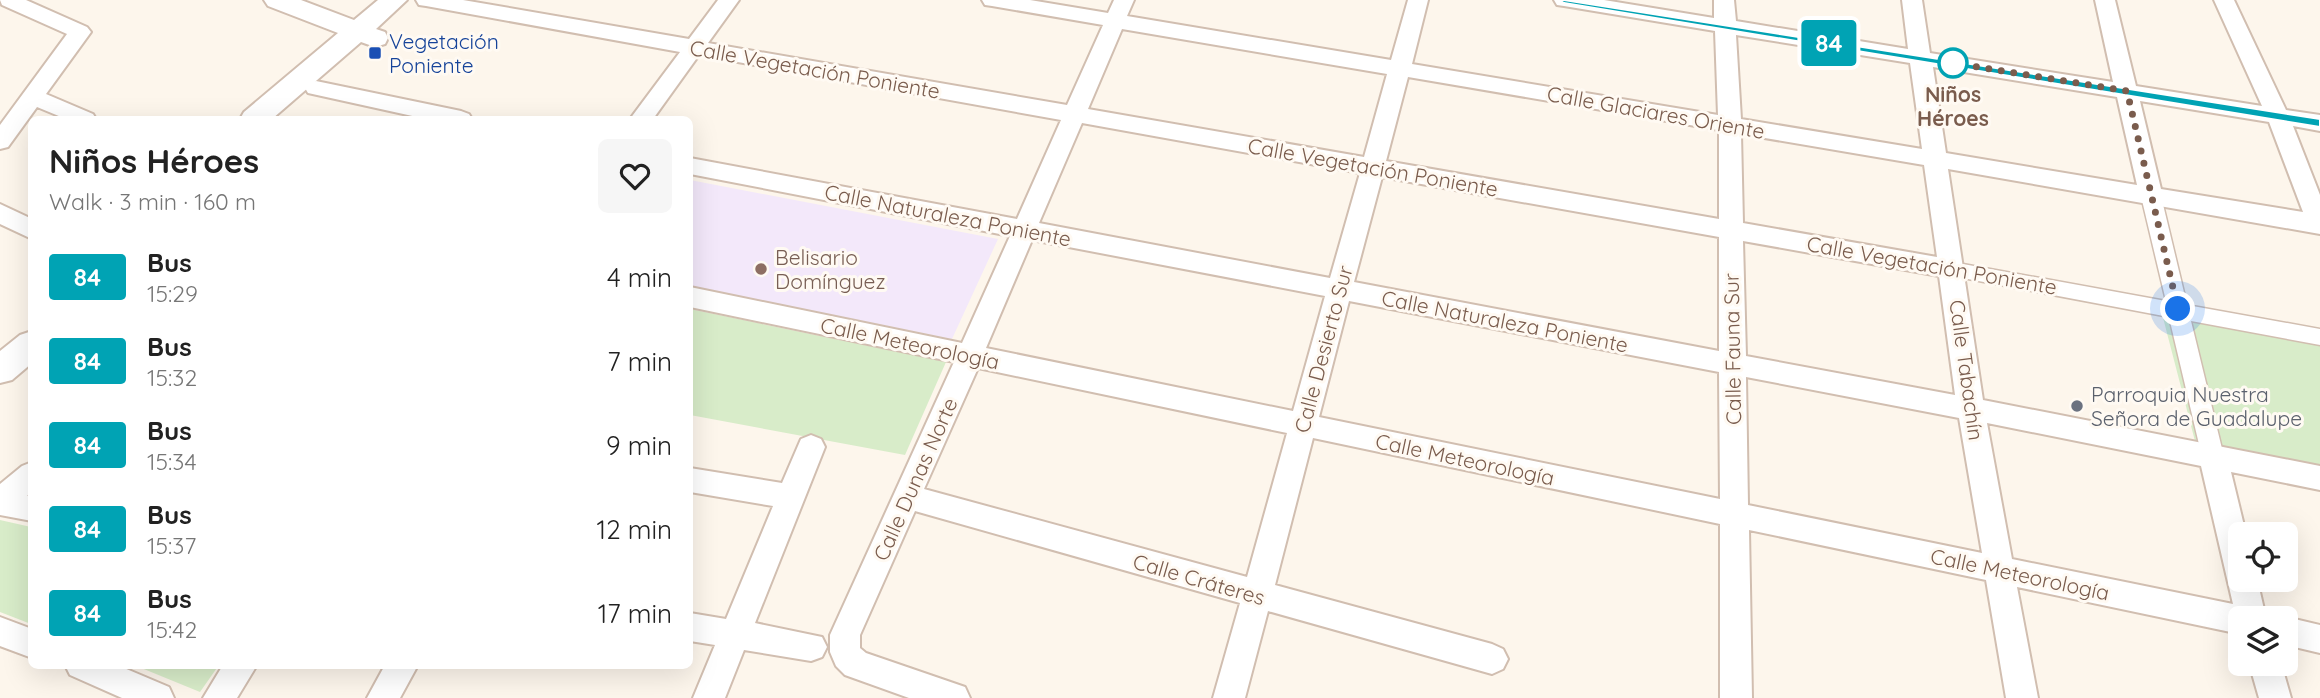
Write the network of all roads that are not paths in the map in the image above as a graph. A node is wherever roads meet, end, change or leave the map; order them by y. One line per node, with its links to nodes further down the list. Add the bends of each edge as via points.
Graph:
1 (9, 0): 21 (street, via 78,35)
2 (277, 0): 15 (street)
3 (394, 0): 15 (street)
4 (419, 0): 15 (street)
5 (426, 0): 16 (street, Calle Vegetación Poniente)
6 (729, 0): 16 (street)
7 (992, 0): 13 (street, Calle Glaciares Oriente)
8 (1418, 0): 18 (street, Calle Desierto Sur)
9 (1564, 0): 14 (street)
10 (1912, 0): 17 (street, Calle Tabachín)
11 (2105, 0): 20 (street)
12 (2224, 0): 23 (street)
13 (1120, 10): 18 (street, Calle Glaciares Oriente); 22 (street, Calle Dunas Norte)
14 (1725, 13): 17 (street); 30 (street, Calle Fauna Sur)
15 (366, 35): 19 (street); 25 (street)
16 (694, 47): 22 (street, Calle Vegetación Poniente); 28 (street)
17 (1921, 58): 20 (street); 32 (street, Calle Tabachín)
18 (1400, 68): 30 (street, Calle Glaciares Oriente); 34 (street, Calle Desierto Sur)
19 (316, 88): 26 (street); 27 (street)
20 (2127, 91): 23 (street); 35 (street)
21 (33, 98): 24 (street); 31 (street)
22 (1074, 115): 34 (street, Calle Vegetación Poniente); 39 (street, Calle Dunas Norte)
23 (2277, 115): 29 (street); 37 (street)
24 (79, 116)
25 (258, 116)
26 (283, 116)
27 (446, 116)
28 (643, 116)
29 (2320, 123)
30 (1730, 124): 32 (street, Calle Glaciares Oriente); 40 (street, Calle Fauna Sur)
31 (0, 141)
32 (1936, 159): 35 (street, Calle Glaciares Oriente); 41 (street, Calle Tabachín)
33 (693, 167): 39 (street, Calle Naturaleza Poniente)
34 (1373, 167): 40 (street, Calle Vegetación Poniente); 42 (street, Calle Desierto Sur)
35 (2151, 196): 37 (street, Calle Glaciares Oriente); 44 (street)
36 (0, 214): 38 (street)
37 (2320, 225)
38 (28, 228)
39 (1025, 230): 42 (street, Calle Naturaleza Poniente); 49 (street, Calle Dunas Norte)
40 (1731, 230): 41 (street, Calle Vegetación Poniente); 50 (street, Calle Fauna Sur)
41 (1952, 269): 44 (street, Calle Vegetación Poniente); 52 (street, Calle Tabachín)
42 (1339, 289): 50 (street, Calle Naturaleza Poniente); 53 (street, Calle Desierto Sur)
43 (693, 298): 49 (street, Calle Meteorología)
44 (2178, 309): 46 (street, Calle Vegetación Poniente); 55 (street)
45 (28, 324): 47 (street)
46 (2320, 337)
47 (0, 346)
48 (28, 347): 51 (street)
49 (970, 356): 53 (street, Calle Meteorología); 60 (street, Calle Dunas Norte)
50 (1732, 364): 52 (street, Calle Naturaleza Poniente); 63 (street, Calle Fauna Sur)
51 (0, 370)
52 (1971, 409): 55 (street, Calle Naturaleza Poniente); 65 (street, Calle Tabachín)
53 (1302, 425): 63 (street, Calle Meteorología); 66 (street, Calle Desierto Sur)
54 (811, 447): 59 (street)
55 (2213, 457): 57 (street, Calle Naturaleza Poniente); 64 (street)
56 (28, 478): 61 (street)
57 (2320, 478)
58 (693, 481): 59 (street)
59 (791, 497): 71 (street)
60 (907, 498): 66 (street, Calle Cráteres); 84 (street, Calle Dunas Norte, via 845,635 845,650 856,665)
61 (0, 502): 62 (street)
62 (28, 508)
63 (1733, 515): 65 (street, Calle Meteorología); 86 (street, Calle Fauna Sur)
64 (2229, 522)
65 (1999, 570): 67 (street, Calle Meteorología); 87 (street, Calle Tabachín)
66 (1255, 595): 75 (street, Calle Cráteres); 85 (street, Calle Desierto Sur)
67 (2228, 618)
68 (693, 628): 71 (street)
69 (0, 631): 73 (street)
70 (2298, 634): 72 (street)
71 (734, 635): 74 (street); 83 (street)
72 (2320, 639)
73 (28, 642)
74 (811, 646)
75 (1492, 659)
76 (90, 669): 80 (street)
77 (238, 669): 81 (street)
78 (400, 669): 82 (street)
79 (2269, 676): 88 (street)
80 (156, 698)
81 (219, 698)
82 (383, 698)
83 (709, 698)
84 (954, 698)
85 (1228, 698)
86 (1736, 698)
87 (2022, 698)
88 (2275, 698)

